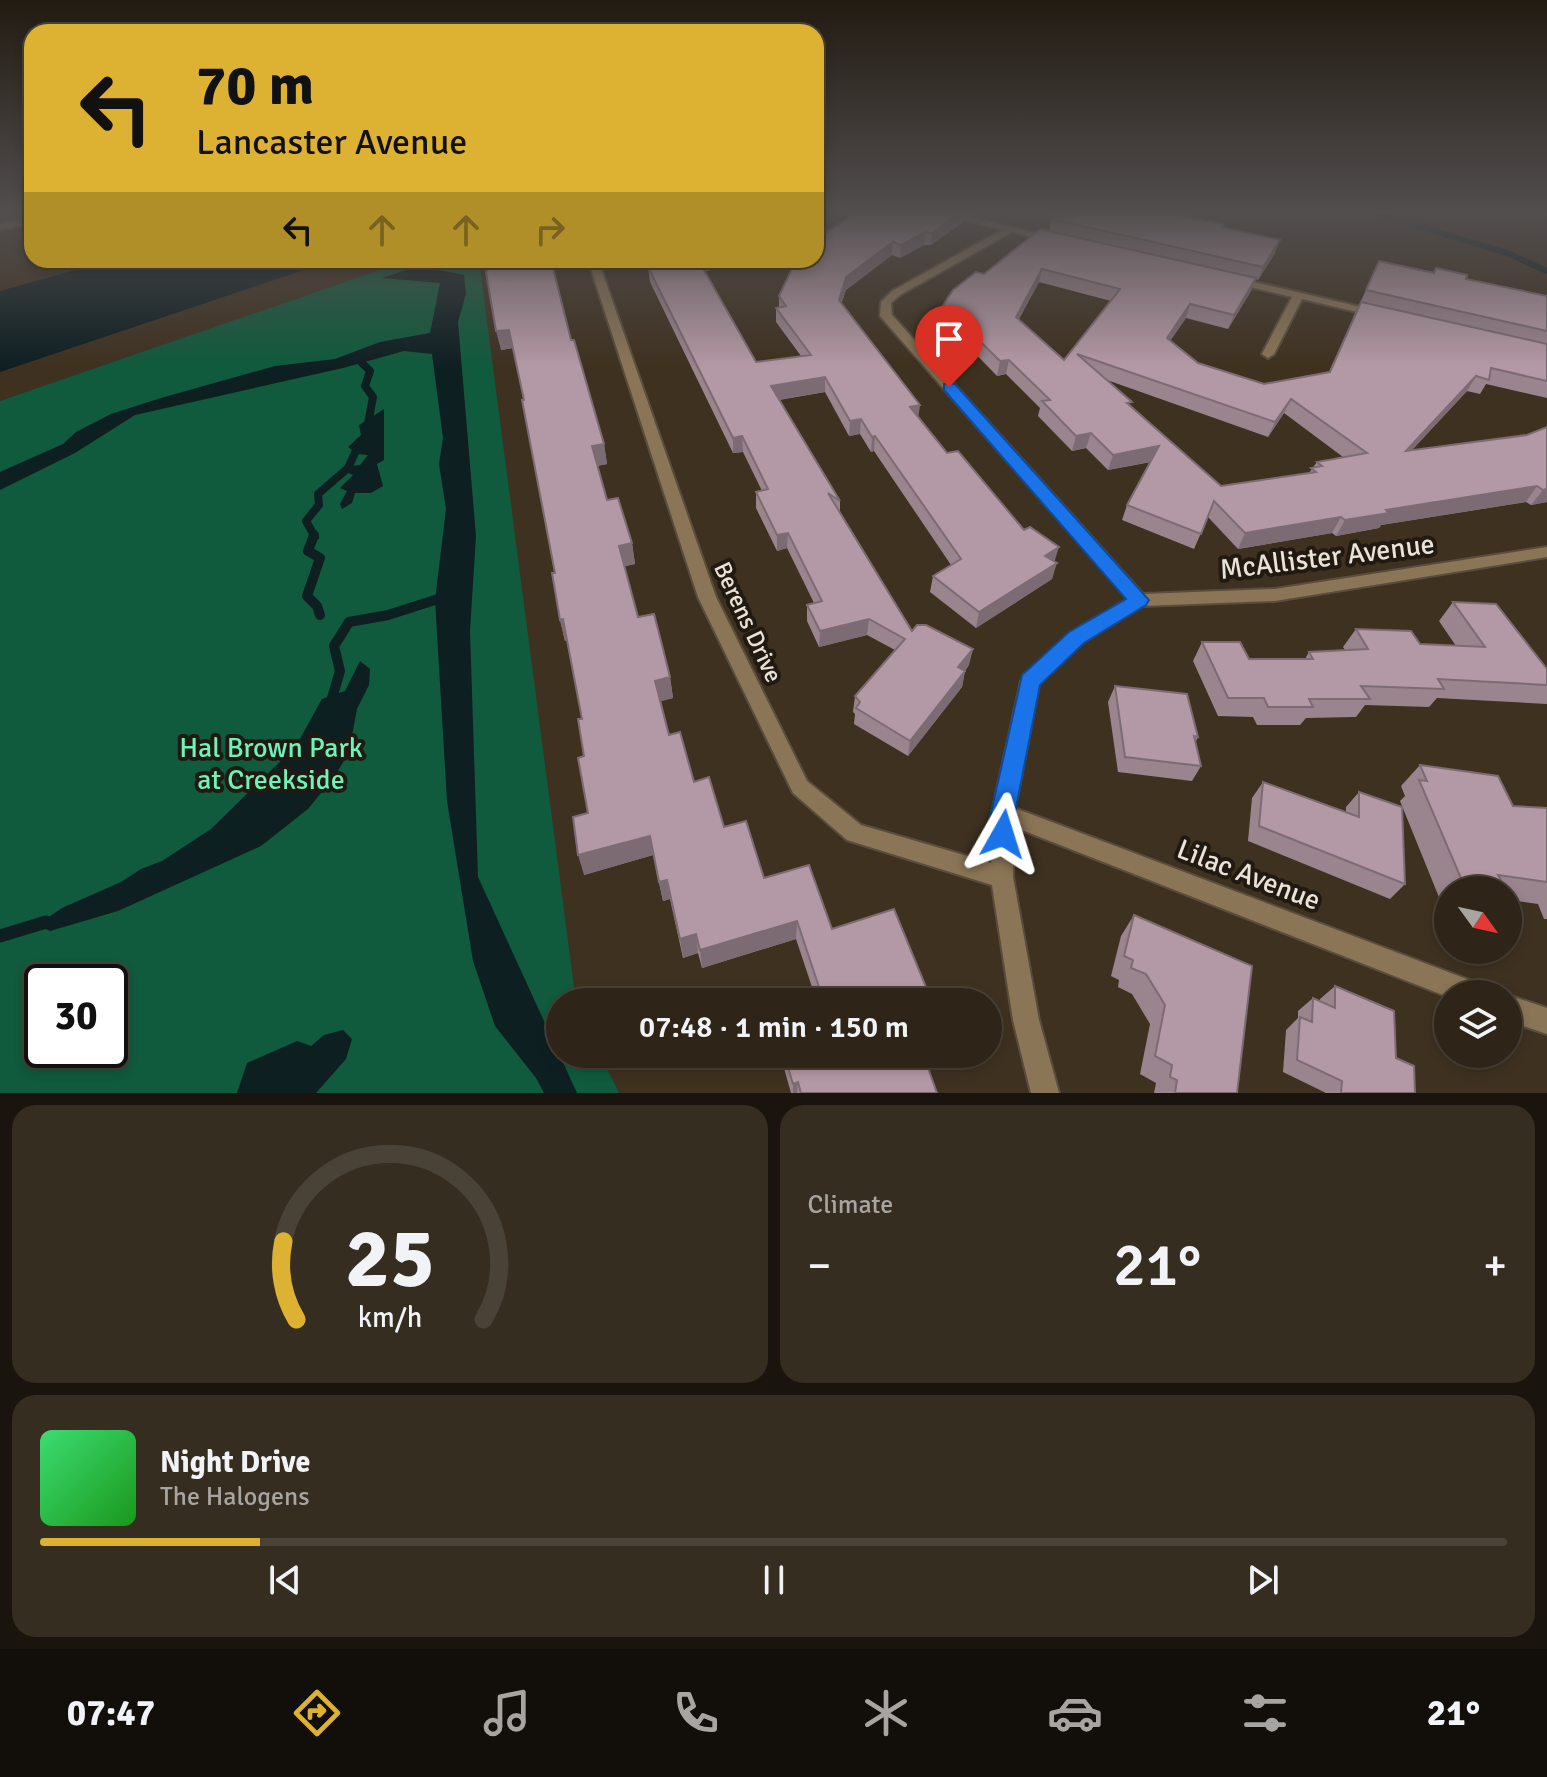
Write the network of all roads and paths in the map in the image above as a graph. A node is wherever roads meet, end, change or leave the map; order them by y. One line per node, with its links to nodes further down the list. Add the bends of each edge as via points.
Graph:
1 (946, 265): 8 (street, via 896,293 886,302 886,316)
2 (596, 268): 10 (street, Berens Drive, via 707,597 800,787 855,833)
3 (1225, 279): 4 (street)
4 (1298, 296): 5 (street); 6 (street)
5 (1392, 317)
6 (1268, 354)
7 (1547, 552): 8 (street, McAllister Avenue, via 1275,595)
8 (1139, 600): 9 (street, McAllister Avenue, via 1076,638 1030,681)
9 (1003, 813): 10 (street, McAllister Avenue); 11 (street, Lilac Avenue)
10 (1002, 877): 14 (street, McAllister Avenue, via 1026,1020)
11 (1436, 980)
12 (1522, 1013): 13 (street)
13 (1547, 1021)
14 (1045, 1093)

